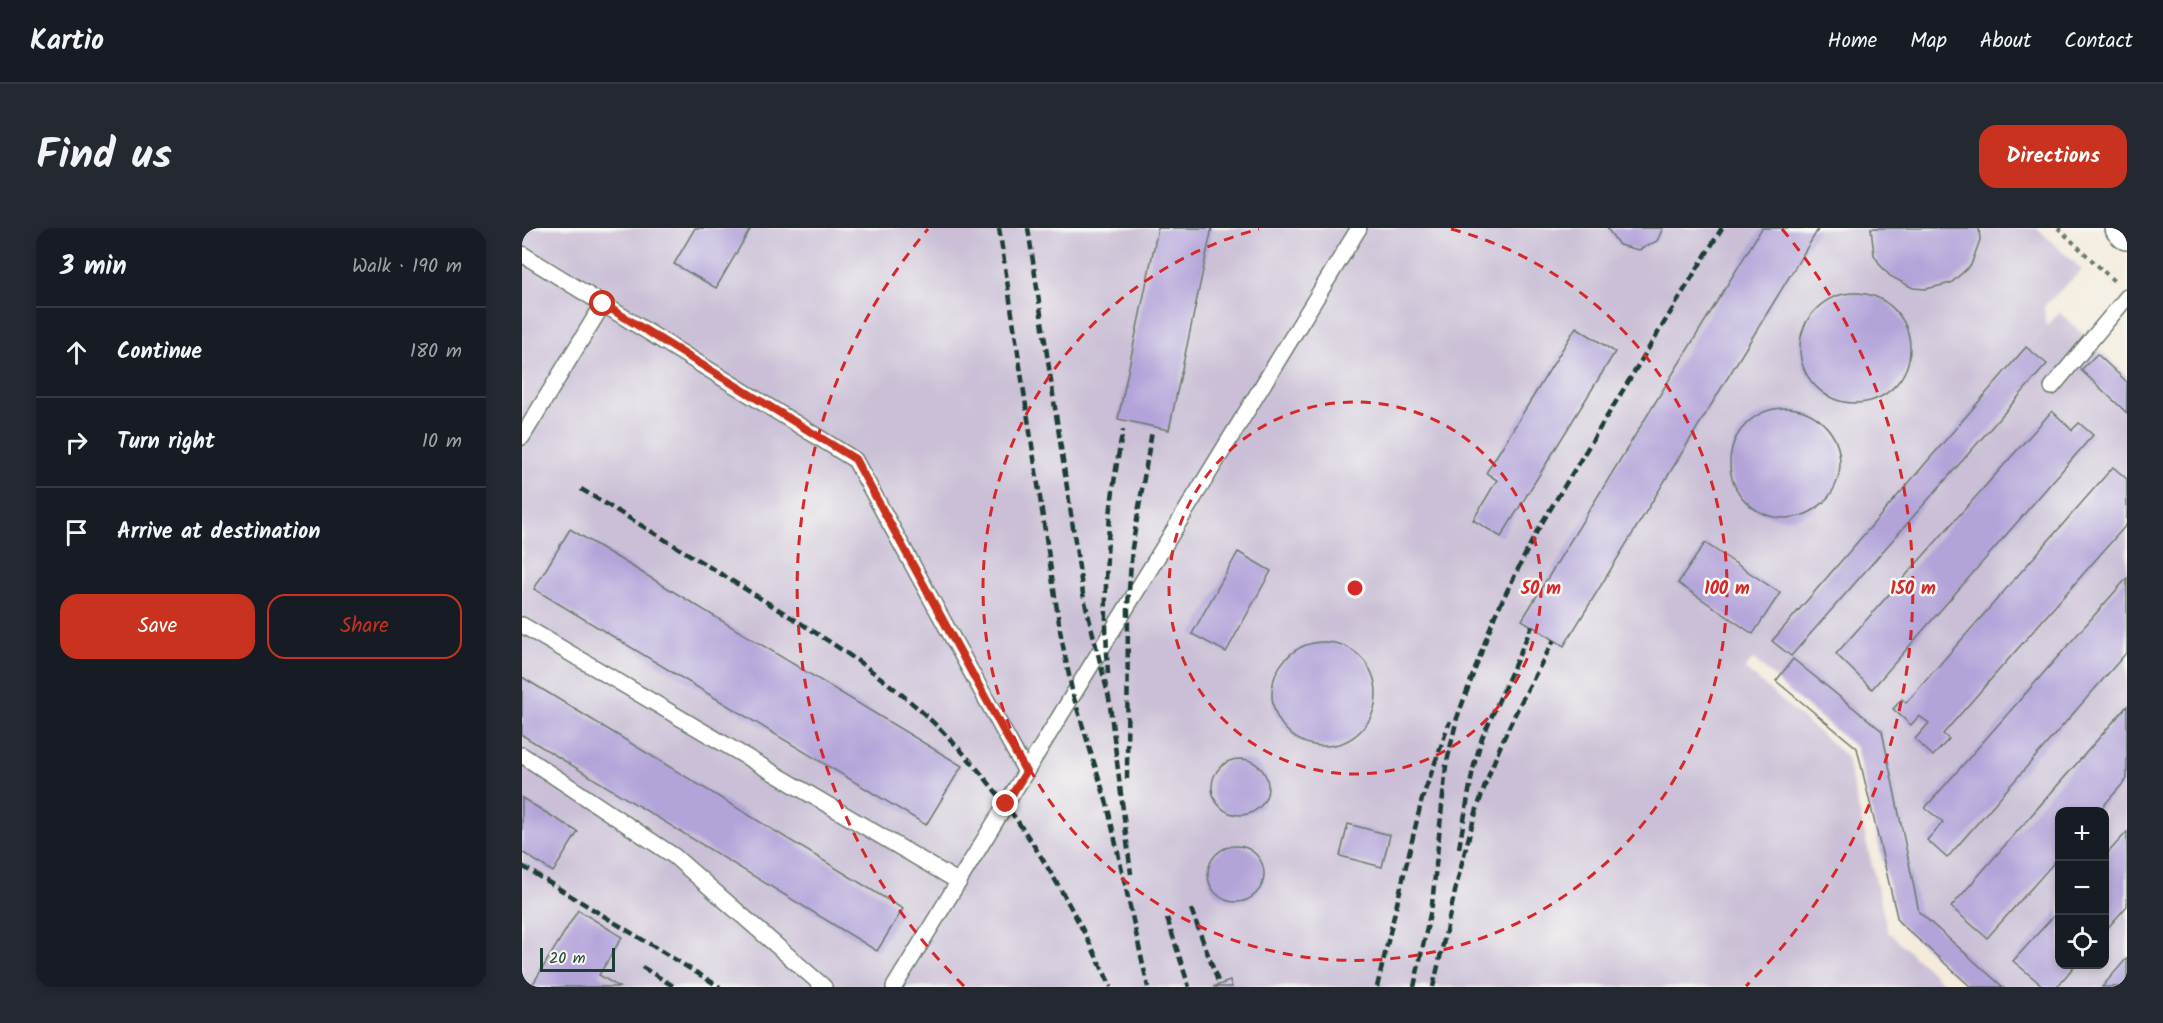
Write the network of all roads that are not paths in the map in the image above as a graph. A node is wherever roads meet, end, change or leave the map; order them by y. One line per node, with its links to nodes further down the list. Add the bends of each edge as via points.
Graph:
1 (1359, 228): 11 (lane)
2 (2122, 228): 3 (street)
3 (2127, 232)
4 (522, 254): 6 (lane)
5 (2123, 291): 7 (lane)
6 (603, 304): 8 (lane); 11 (lane, via 855,459)
7 (2052, 387)
8 (522, 437)
9 (522, 626): 12 (lane)
10 (522, 756): 13 (lane, via 674,856)
11 (1026, 772): 12 (lane)
12 (959, 882): 14 (lane)
13 (824, 987)
14 (894, 987)

